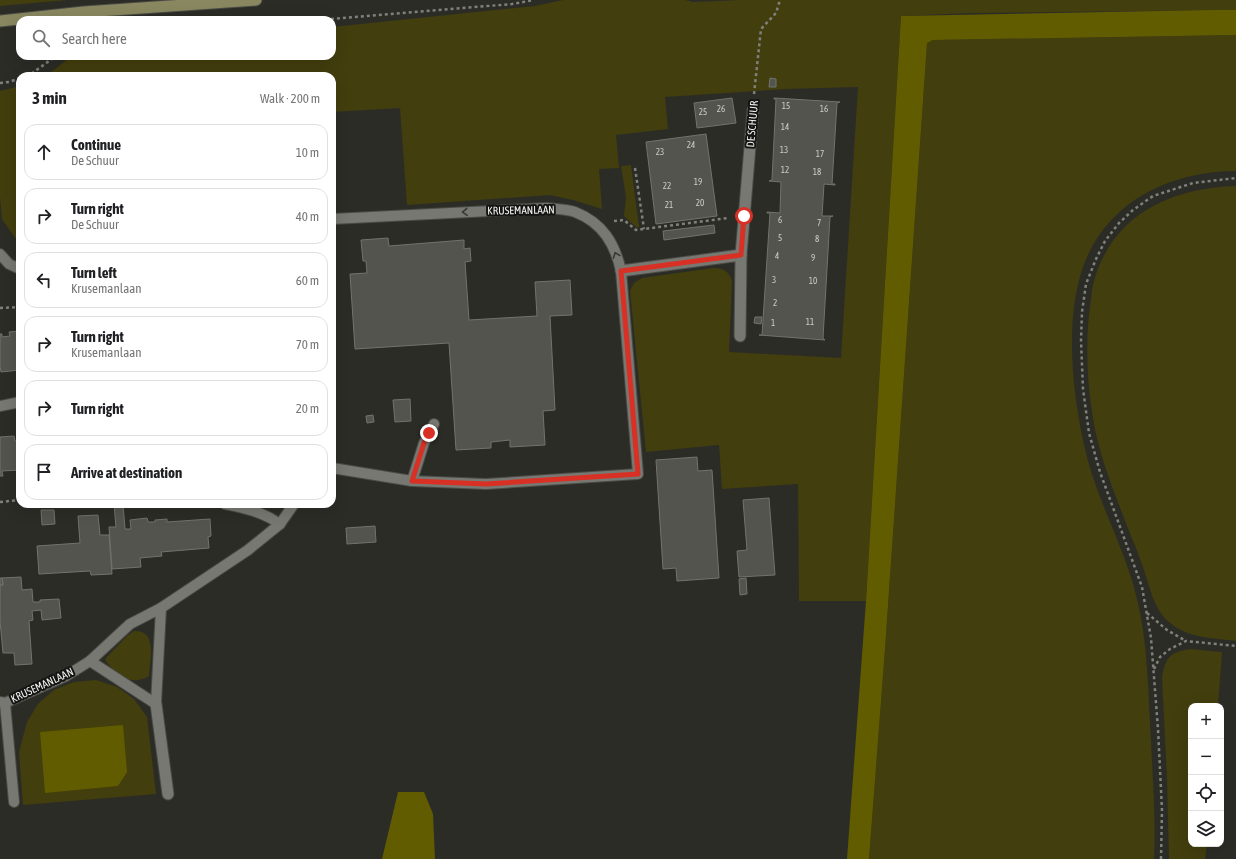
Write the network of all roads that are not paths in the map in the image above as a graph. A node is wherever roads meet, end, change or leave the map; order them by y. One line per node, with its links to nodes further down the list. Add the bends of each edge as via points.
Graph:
1 (256, 0): 2 (main road)
2 (166, 3): 3 (main road)
3 (47, 16)
4 (16, 19): 5 (main road)
5 (0, 21)
6 (753, 110): 9 (street, DE SCHUUR)
7 (336, 219): 11 (lane, KRUSEMANLAAN, one-way to 7, via 610,239 595,222 574,212 547,208)
8 (0, 254): 10 (lane)
9 (741, 255): 11 (street); 12 (street, DE SCHUUR)
10 (16, 267)
11 (621, 271): 17 (lane, KRUSEMANLAAN, via 638,474 486,484)
12 (740, 336)
13 (16, 403): 14 (lane)
14 (0, 406)
15 (434, 424): 17 (lane, via 424,443)
16 (336, 469): 17 (lane, KRUSEMANLAAN)
17 (412, 481)
18 (245, 508): 20 (lane, via 270,517)
19 (291, 508): 20 (lane, KRUSEMANLAAN)
20 (280, 524): 21 (lane, KRUSEMANLAAN, via 248,550)
21 (161, 608): 22 (lane, KRUSEMANLAAN, via 130,624); 24 (lane)
22 (90, 661): 23 (lane, KRUSEMANLAAN, via 66,676); 24 (lane)
23 (2, 702): 26 (lane)
24 (156, 704): 25 (street)
25 (168, 794)
26 (14, 802)

